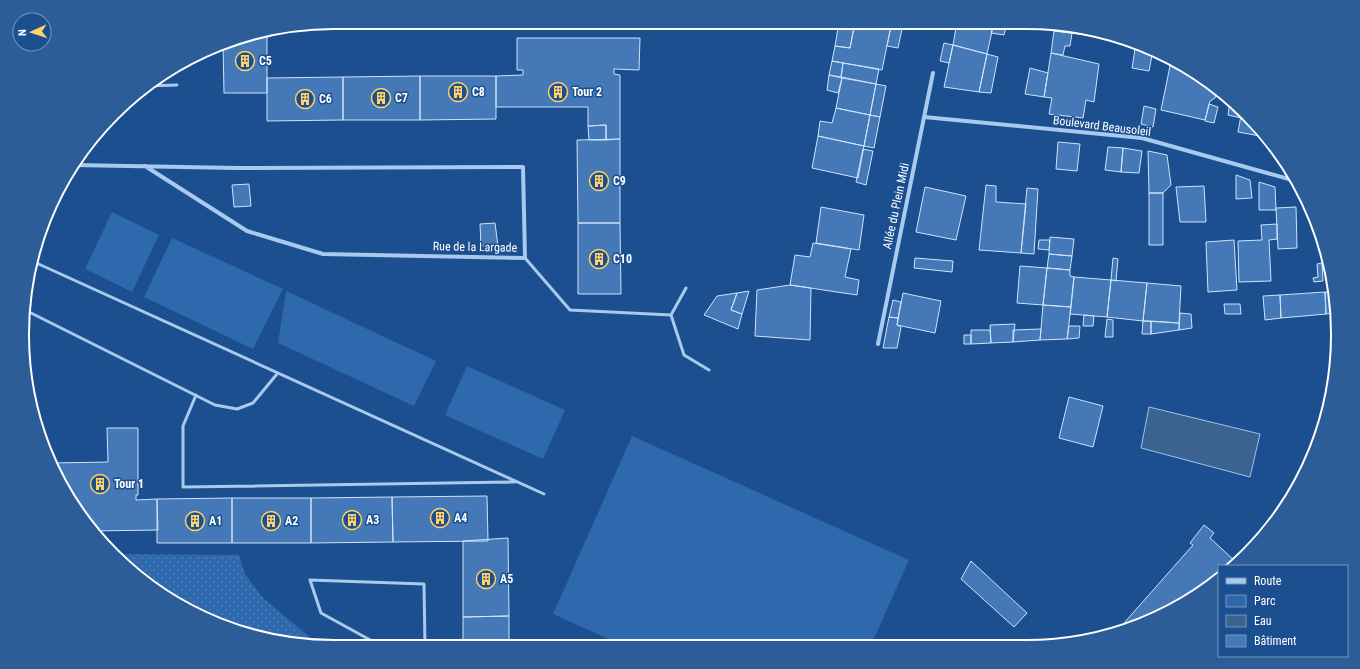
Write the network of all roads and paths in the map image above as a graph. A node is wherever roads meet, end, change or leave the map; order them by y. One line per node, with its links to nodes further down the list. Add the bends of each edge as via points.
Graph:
1 (933, 73): 4 (street, Allée du Plein Midi)
2 (177, 85): 3 (lane)
3 (158, 86)
4 (924, 117): 7 (street, Boulevard Beausoleil, via 1142,138); 13 (street, Allée du Plein Midi)
5 (80, 165): 6 (street, Rue de la Largade)
6 (145, 166): 8 (street, Rue de la Largade, via 247,231 323,254); 8 (street, Rue de la Largade, via 523,167)
7 (1288, 179)
8 (525, 258): 12 (lane, via 570,310)
9 (37, 263): 15 (lane)
10 (686, 288): 12 (lane)
11 (30, 313): 16 (lane)
12 (671, 315): 14 (lane, via 684,355)
13 (878, 344)
14 (709, 370)
15 (277, 374): 16 (lane, via 253,403 236,409 215,405); 17 (lane)
16 (196, 395): 17 (lane, via 183,426 183,487)
17 (517, 482): 18 (lane)
18 (544, 494)
19 (371, 640): 20 (lane, via 321,612 310,580 424,584)
20 (425, 640)

